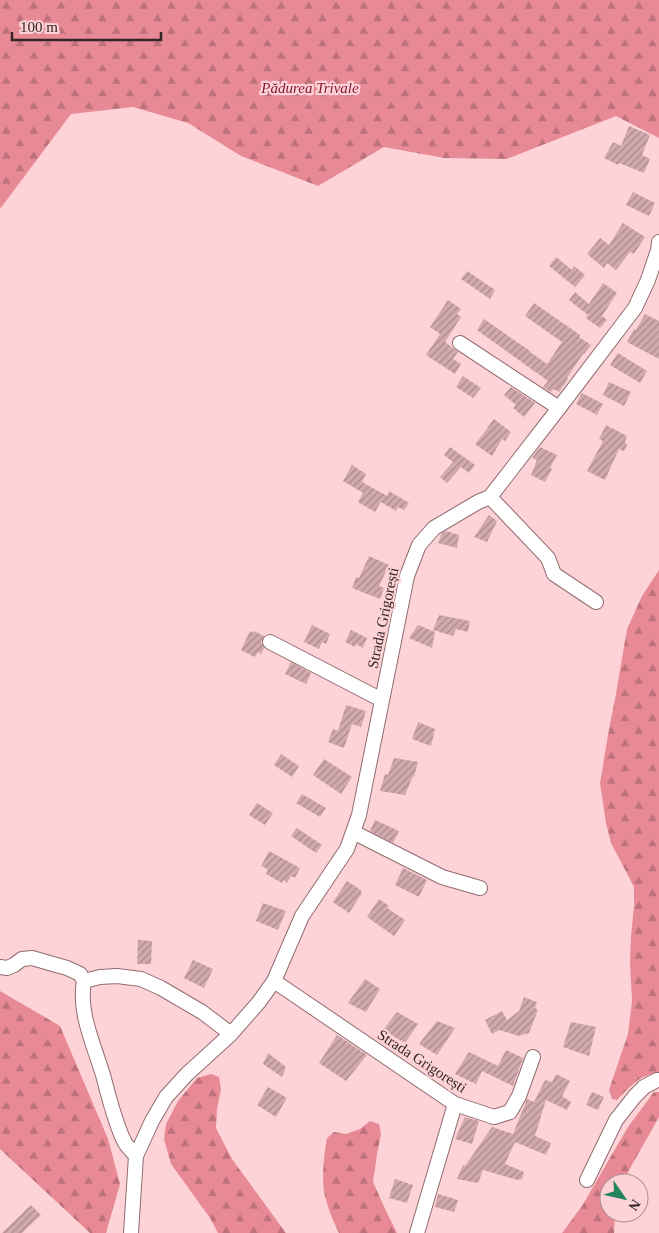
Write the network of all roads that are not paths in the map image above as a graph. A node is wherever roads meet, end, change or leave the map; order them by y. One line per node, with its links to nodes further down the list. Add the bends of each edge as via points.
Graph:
1 (659, 242): 3 (street, Strada Grigorești, via 648,280 635,308)
2 (460, 343): 3 (street)
3 (559, 408): 4 (street, Strada Grigorești)
4 (490, 498): 5 (street, via 548,558 554,574); 7 (street, Strada Grigorești, via 434,528 420,545 406,576)
5 (596, 602)
6 (270, 642): 7 (street)
7 (382, 700): 8 (street, Strada Grigorești, via 360,815)
8 (353, 832): 9 (street, via 442,877); 12 (street, Strada Grigorești, via 347,849 302,916)
9 (480, 888)
10 (0, 967): 11 (street, via 7,968 22,959 32,958 67,968 80,974)
11 (84, 981): 13 (street, via 117,976 141,979 202,1012); 17 (street, via 82,991 87,1023 113,1111 125,1143)
12 (274, 981): 13 (street, Strada Grigorești); 16 (street, Strada Grigorești)
13 (230, 1034): 17 (street, Strada Grigorești, via 166,1097)
14 (533, 1057): 16 (street, Strada Grigorești, via 510,1112 494,1117)
15 (659, 1080): 18 (street, via 644,1087 616,1120)
16 (455, 1104): 20 (street)
17 (136, 1156): 19 (street, Strada Grigorești)
18 (587, 1180)
19 (131, 1233)
20 (417, 1233)

